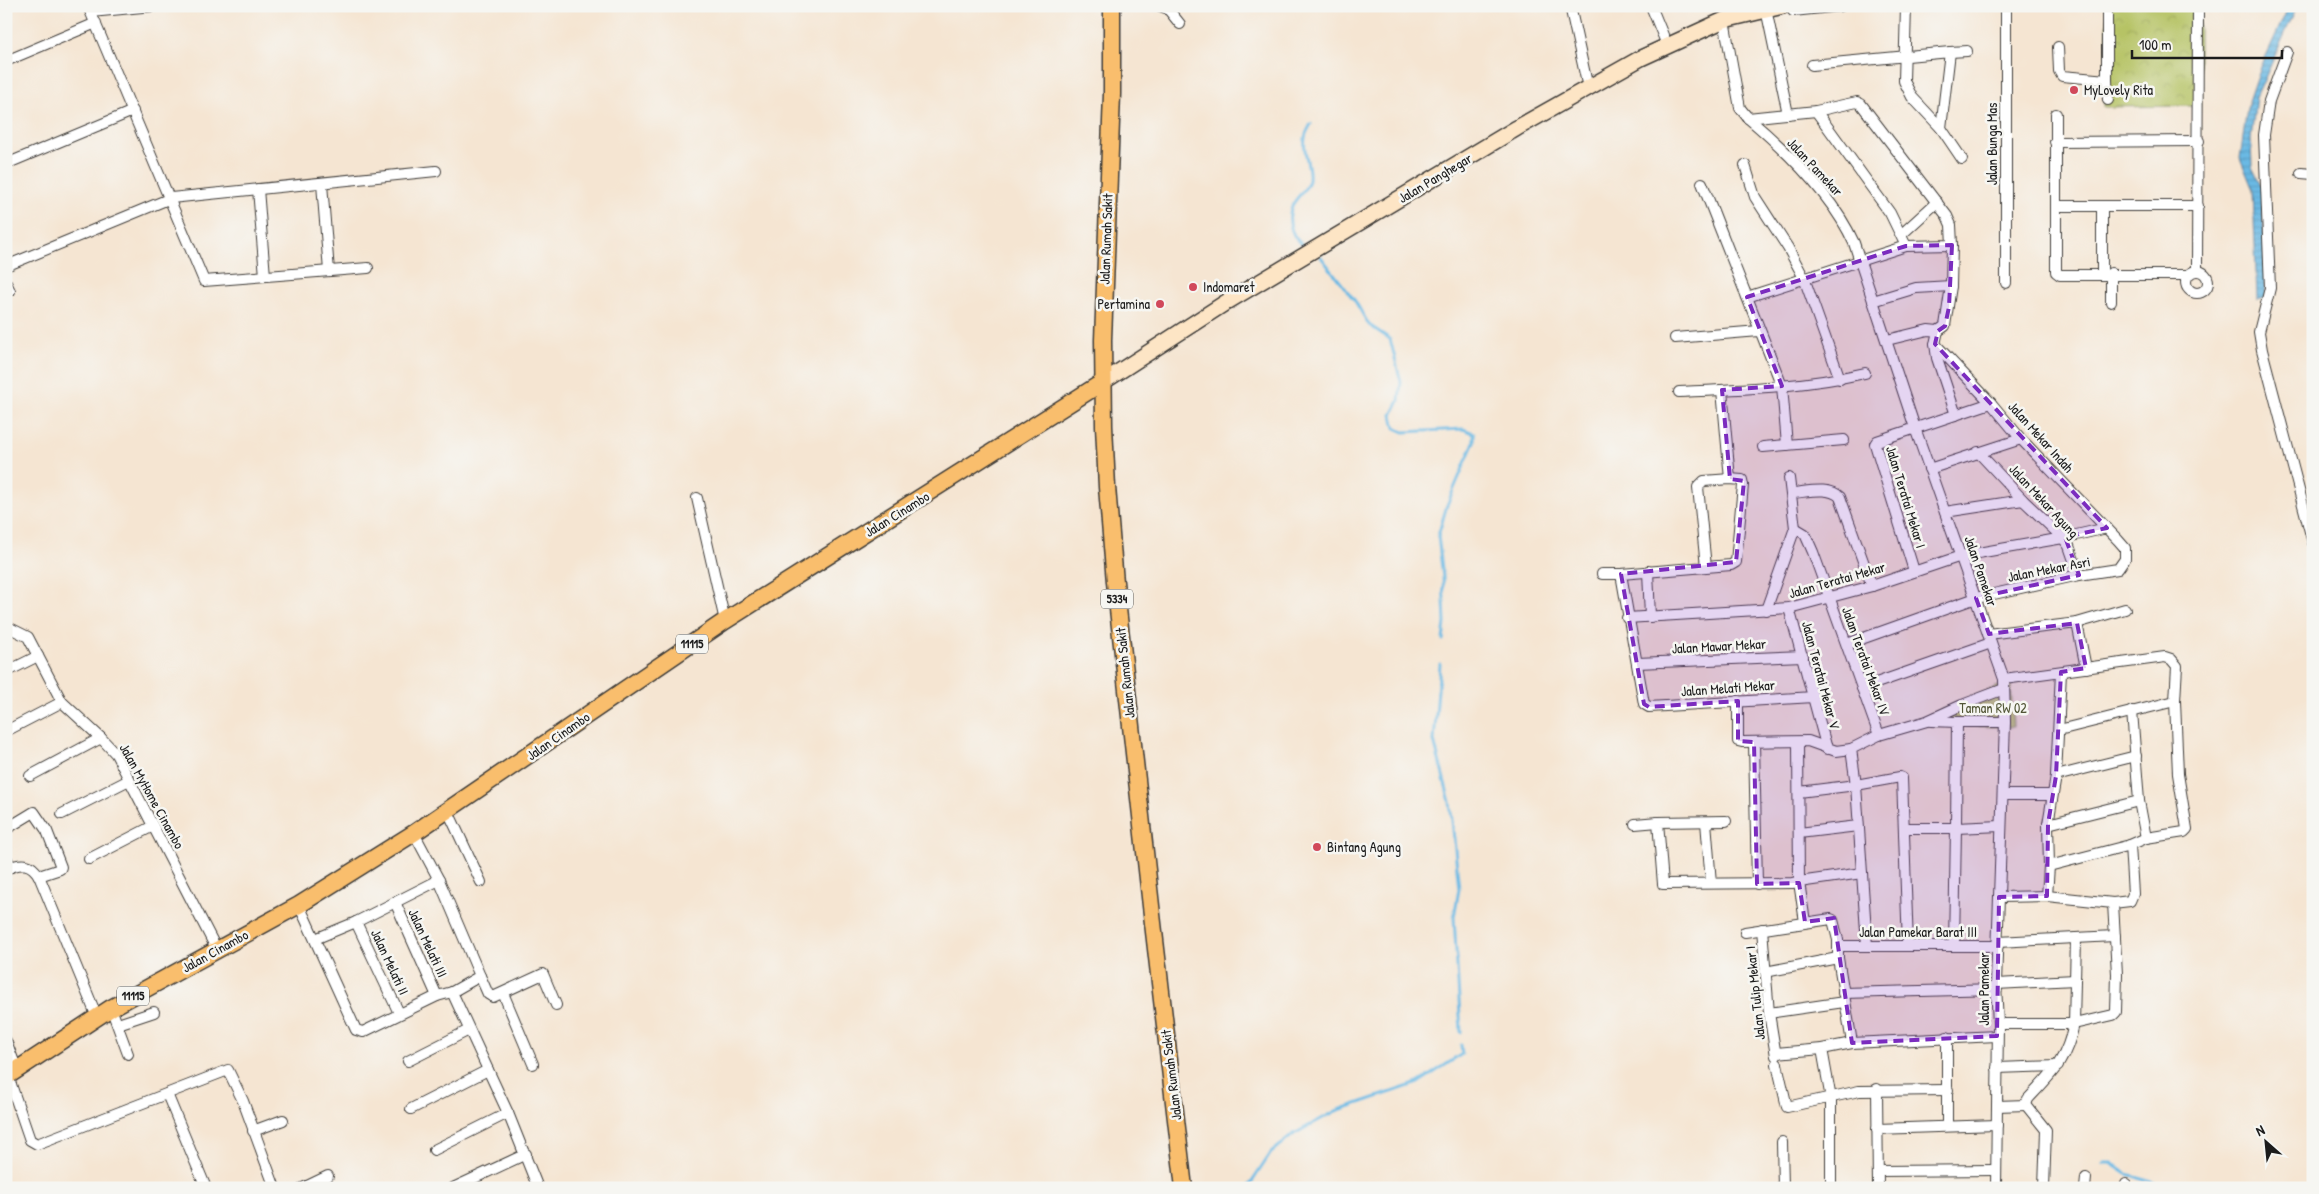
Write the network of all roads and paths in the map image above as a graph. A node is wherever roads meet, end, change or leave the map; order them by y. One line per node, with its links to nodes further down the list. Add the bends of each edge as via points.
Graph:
1 (153, 6): 11 (street)
2 (1112, 6): 72 (main road, Jalan Rumah Sakit / 5334)
3 (1160, 6): 16 (street, via 1168,9)
4 (1570, 6): 26 (street)
5 (1651, 6): 17 (street)
6 (1841, 6): 13 (street)
7 (1906, 6): 22 (street)
8 (2006, 6): 60 (street, Jalan Bunga Mas)
9 (2107, 6): 25 (street)
10 (2198, 6): 34 (street)
11 (89, 9): 15 (street)
12 (1766, 9): 13 (street, Jalan Panghegar); 14 (street, Jalan Panghegar); 30 (street)
13 (1788, 9)
14 (1732, 14): 17 (street, Jalan Panghegar); 32 (street, Jalan Pamekar, via 1740,108)
15 (96, 23): 23 (street); 28 (street)
16 (1180, 24)
17 (1667, 45): 26 (street, Jalan Panghegar)
18 (2058, 47): 25 (street, via 2062,76)
19 (1967, 51): 20 (street)
20 (1950, 52): 22 (street); 33 (street)
21 (2287, 52): 94 (street, via 2269,101 2264,135 2270,288 2259,332)
22 (1904, 57): 24 (street); 33 (street, via 1904,81 1912,97)
23 (6, 62)
24 (1812, 65)
25 (2108, 80): 27 (street)
26 (1588, 88): 72 (street, Jalan Panghegar, via 1225,303)
27 (2108, 100)
28 (133, 110): 37 (street); 45 (street)
29 (1816, 111): 30 (street); 46 (street, via 1857,102 1861,104); 50 (street)
30 (1788, 114): 32 (street)
31 (2056, 114): 35 (street)
32 (1748, 118): 53 (street, Jalan Pamekar, via 1818,186 1844,220)
33 (1941, 128): 36 (street)
34 (2199, 141): 35 (street); 48 (street)
35 (2055, 142): 47 (street)
36 (1962, 159)
37 (6, 164)
38 (1745, 165): 59 (street, via 1755,197)
39 (436, 171): 43 (street)
40 (2301, 173): 41 (street)
41 (2313, 174)
42 (1702, 183): 62 (street)
43 (322, 184): 44 (street); 56 (street)
44 (258, 189): 45 (street); 58 (street)
45 (171, 198): 54 (street); 58 (street, via 204,282)
46 (1937, 202): 50 (street); 51 (street, via 1951,225)
47 (2056, 206): 49 (street); 57 (street, via 2056,272 2060,275)
48 (2198, 206): 49 (street); 57 (street, via 2193,273)
49 (2102, 207): 57 (street)
50 (1902, 234): 52 (street)
51 (1952, 245): 52 (street); 61 (street)
52 (1906, 246): 53 (street)
53 (1858, 261): 59 (street); 63 (street, Jalan Pamekar)
54 (6, 266)
55 (368, 268): 56 (street)
56 (329, 271): 58 (street)
57 (2107, 273): 64 (street)
58 (265, 276)
59 (1804, 278): 62 (street); 71 (street)
60 (2006, 283)
61 (1951, 286): 63 (street, via 1916,288); 66 (street, via 1945,326)
62 (1747, 297): 65 (street)
63 (1874, 302): 68 (street, Jalan Pamekar)
64 (2111, 302)
65 (1759, 331): 67 (street); 73 (street)
66 (1938, 331): 68 (street, via 1928,330); 69 (street)
67 (1675, 338)
68 (1887, 340): 78 (street, Jalan Pamekar)
69 (1935, 344): 76 (street, Jalan Mekar Indah); 77 (street)
70 (1865, 373): 71 (street)
71 (1840, 379): 73 (street)
72 (1103, 382): 111 (main road, Jalan Cinambo / 11115); 250 (main road, Jalan Rumah Sakit / 5334, via 1112,555)
73 (1782, 386): 74 (street); 81 (street)
74 (1722, 390): 75 (street); 86 (street)
75 (1679, 392)
76 (1991, 403): 77 (street); 79 (street, Jalan Mekar Indah)
77 (1956, 415): 78 (street)
78 (1915, 428): 84 (street, Jalan Pamekar); 99 (street, Jalan Teratai Mekar I, via 1877,441 1874,446)
79 (2020, 439): 83 (street); 92 (street, Jalan Mekar Indah)
80 (1844, 440): 81 (street)
81 (1787, 445): 82 (street)
82 (1763, 447)
83 (1978, 452): 84 (street); 89 (street, Jalan Mekar Agung)
84 (1929, 469): 90 (street, Jalan Pamekar)
85 (1789, 478): 87 (street)
86 (1730, 479): 97 (street, via 1704,481 1698,487); 97 (street, via 1742,480 1743,485 1738,557 1731,565)
87 (1792, 493): 91 (street); 103 (street, via 1828,490 1840,497)
88 (697, 498): 111 (street)
89 (2022, 500): 90 (street); 93 (street, Jalan Mekar Agung)
90 (1945, 512): 95 (street, Jalan Pamekar)
91 (1794, 528): 104 (street, Jalan Teratai Mekar IV, via 1805,534); 108 (street)
92 (2107, 528): 93 (street, Jalan Teratai Mekar); 96 (street, Jalan Mekar Indah, via 2124,548)
93 (2063, 538): 95 (street, Jalan Teratai Mekar); 102 (street, Jalan Mekar Agung)
94 (2313, 543)
95 (1961, 556): 99 (street, Jalan Teratai Mekar); 105 (street, Jalan Pamekar)
96 (2124, 562): 102 (street, Jalan Mekar Asri, via 2118,569)
97 (1706, 567): 98 (street)
98 (1648, 571): 101 (street); 109 (street)
99 (1914, 571): 103 (street, Jalan Teratai Mekar)
100 (1602, 574): 101 (street)
101 (1621, 574): 110 (street)
102 (2079, 575): 105 (street, Jalan Mekar Asri)
103 (1872, 586): 104 (street, Jalan Teratai Mekar)
104 (1828, 597): 106 (street, Jalan Teratai Mekar); 115 (street, Jalan Teratai Mekar IV)
105 (1976, 598): 114 (street, Jalan Pamekar); 115 (street, Jalan Mekar Asri)
106 (1789, 608): 108 (street, Jalan Teratai Mekar); 117 (street, Jalan Teratai Mekar V)
107 (2125, 608): 112 (street)
108 (1766, 610): 109 (street, Jalan Teratai Mekar)
109 (1650, 617): 110 (street, Jalan Teratai Mekar)
110 (1627, 618): 118 (street)
111 (725, 621): 149 (main road, Jalan Cinambo / 11115)
112 (2077, 623): 114 (street); 119 (street)
113 (6, 626): 116 (street, Jalan MyHome Cinambo, via 28,637)
114 (1990, 639): 122 (street, Jalan Pamekar); 123 (street)
115 (1847, 644): 123 (street, Jalan Teratai Mekar IV)
116 (38, 656): 120 (street); 127 (street, Jalan MyHome Cinambo)
117 (1803, 656): 118 (street, Jalan Mawar Mekar); 124 (street, Jalan Teratai Mekar V)
118 (1637, 663): 125 (street, Jalan Melati Mekar, via 1644,704 1649,707)
119 (2086, 668): 121 (street); 126 (street, via 2165,657 2171,659 2177,666)
120 (6, 672)
121 (2061, 672): 122 (street); 132 (street)
122 (2004, 684): 129 (street); 131 (street, Jalan Pamekar)
123 (1862, 688): 134 (street, Jalan Teratai Mekar IV)
124 (1814, 697): 125 (street, Jalan Melati Mekar); 138 (street, Jalan Teratai Mekar V)
125 (1738, 700): 136 (street, via 1738,740)
126 (2175, 701): 128 (street); 164 (street, via 2178,774 2187,830)
127 (62, 702): 133 (street); 135 (street, Jalan MyHome Cinambo)
128 (2132, 711): 132 (street); 140 (street)
129 (1927, 721): 130 (street); 134 (street)
130 (1957, 722): 131 (street); 160 (street)
131 (2005, 722): 146 (street, Jalan Pamekar)
132 (2059, 730): 142 (street)
133 (6, 731)
134 (1879, 735): 139 (street)
135 (101, 738): 141 (street); 143 (street, Jalan MyHome Cinambo, via 116,754)
136 (1754, 742): 137 (street); 175 (street)
137 (1798, 742): 138 (street, via 1819,744); 145 (street)
138 (1827, 749): 139 (street)
139 (1851, 749): 144 (street)
140 (2136, 756): 142 (street); 148 (street)
141 (30, 776)
142 (2056, 776): 147 (street)
143 (129, 780): 150 (street); 156 (street, Jalan MyHome Cinambo)
144 (1856, 785): 145 (street); 157 (street); 159 (street, via 1902,778)
145 (1799, 792): 163 (street)
146 (2003, 795): 147 (street); 158 (street, Jalan Pamekar)
147 (2052, 795): 155 (street)
148 (2139, 801): 155 (street); 164 (street)
149 (447, 809): 162 (main road, Jalan Cinambo / 11115); 172 (street)
150 (62, 814)
151 (1726, 821): 153 (street)
152 (1658, 822): 153 (street); 154 (street); 174 (street, via 1663,884)
153 (1706, 822): 174 (street)
154 (1634, 824)
155 (2048, 824): 168 (street)
156 (153, 826): 166 (street); 193 (street, Jalan MyHome Cinambo)
157 (1858, 826): 163 (street); 169 (street)
158 (2001, 826): 160 (street); 177 (street, Jalan Pamekar)
159 (1904, 828): 160 (street); 192 (street)
160 (1956, 828): 189 (street)
161 (6, 829): 170 (street, via 34,812 47,831 61,867)
162 (414, 833): 171 (street); 180 (main road, Jalan Cinambo / 11115)
163 (1799, 833): 173 (street)
164 (2146, 838): 165 (street)
165 (2130, 845): 168 (street); 179 (street, via 2132,899)
166 (89, 859)
167 (8, 864): 170 (street, via 30,865)
168 (2049, 866): 176 (street)
169 (1862, 873): 173 (street); 191 (street)
170 (39, 876): 208 (street)
171 (439, 880): 178 (street); 196 (street)
172 (481, 882)
173 (1799, 882): 175 (street); 182 (street)
174 (1711, 883): 175 (street)
175 (1757, 884)
176 (2047, 896): 177 (street); 179 (street)
177 (1998, 897): 188 (street, Jalan Pamekar)
178 (395, 902): 181 (street); 201 (street, Jalan Melati III)
179 (2113, 903): 185 (street)
180 (293, 908): 187 (street); 193 (main road, Jalan Cinambo / 11115)
181 (356, 922): 187 (street); 206 (street, Jalan Melati II)
182 (1805, 922): 183 (street); 190 (street, via 1833,920)
183 (1762, 929): 184 (street); 195 (street, Jalan Tulip Mekar I)
184 (1745, 932)
185 (2115, 936): 186 (street, Jalan Pamekar Barat III); 211 (street, via 2116,1012)
186 (2076, 938): 188 (street, Jalan Pamekar Barat III); 197 (street)
187 (315, 939): 206 (street, via 356,1030 363,1032)
188 (1998, 944): 189 (street, Jalan Pamekar Barat III); 198 (street, Jalan Pamekar)
189 (1954, 945): 192 (street, Jalan Pamekar Barat III)
190 (1838, 946): 191 (street, Jalan Pamekar Barat III); 194 (street)
191 (1867, 946): 192 (street, Jalan Pamekar Barat III)
192 (1908, 946)
193 (217, 950): 204 (main road, Jalan Cinambo / 11115)
194 (1838, 958): 195 (street); 202 (street)
195 (1765, 972): 207 (street, Jalan Tulip Mekar I)
196 (480, 976): 199 (street); 200 (street, via 490,996)
197 (2075, 980): 198 (street); 211 (street)
198 (1997, 986): 202 (street); 210 (street, Jalan Pamekar)
199 (452, 992): 201 (street); 212 (street)
200 (503, 993): 203 (street, via 543,974); 221 (street)
201 (437, 996): 206 (street)
202 (1844, 997): 207 (street); 216 (street)
203 (556, 1005)
204 (111, 1008): 208 (main road, Jalan Cinambo / 11115); 209 (street)
205 (154, 1012): 209 (street)
206 (399, 1013)
207 (1769, 1013): 219 (street, Jalan Tulip Mekar I)
208 (97, 1017): 225 (main road, Jalan Cinambo / 11115)
209 (118, 1024): 218 (street)
210 (1998, 1024): 211 (street); 213 (street, Jalan Pamekar)
211 (2074, 1024): 222 (street, via 2069,1045)
212 (469, 1030): 220 (street); 224 (street)
213 (1997, 1036): 214 (street); 223 (street, Jalan Pamekar)
214 (1948, 1037): 216 (street); 227 (street)
215 (6, 1041): 225 (street)
216 (1852, 1042): 217 (street)
217 (1822, 1049): 219 (street); 229 (street)
218 (128, 1054)
219 (1777, 1058): 229 (street, Jalan Tulip Mekar I, via 1786,1106)
220 (408, 1061)
221 (533, 1064)
222 (2058, 1066): 223 (street); 230 (street)
223 (1997, 1068): 231 (street, Jalan Pamekar)
224 (488, 1070): 232 (street); 233 (street)
225 (10, 1075): 228 (street, via 34,1144)
226 (1877, 1089): 227 (street); 229 (street); 237 (street)
227 (1948, 1090): 236 (street)
228 (168, 1094): 238 (street, via 228,1070); 245 (street)
229 (1831, 1099): 252 (street)
230 (2026, 1105): 231 (street); 255 (street, via 2046,1130)
231 (1997, 1106): 235 (street, Jalan Pamekar)
232 (411, 1109)
233 (508, 1113): 240 (street); 241 (street)
234 (283, 1120): 238 (street)
235 (1997, 1125): 236 (street); 242 (street, Jalan Pamekar)
236 (1947, 1126): 237 (street)
237 (1877, 1129): 243 (street)
238 (253, 1131): 246 (street)
239 (1782, 1142): 251 (street)
240 (434, 1150)
241 (526, 1154): 248 (street); 249 (street)
242 (1996, 1170): 243 (street); 254 (street, Jalan Pamekar)
243 (1878, 1171): 253 (street)
244 (328, 1176): 247 (street)
245 (206, 1188)
246 (275, 1188)
247 (303, 1188)
248 (453, 1188)
249 (538, 1188)
250 (1184, 1188)
251 (1783, 1188)
252 (1831, 1188)
253 (1878, 1188)
254 (1996, 1188)
255 (2044, 1188)

